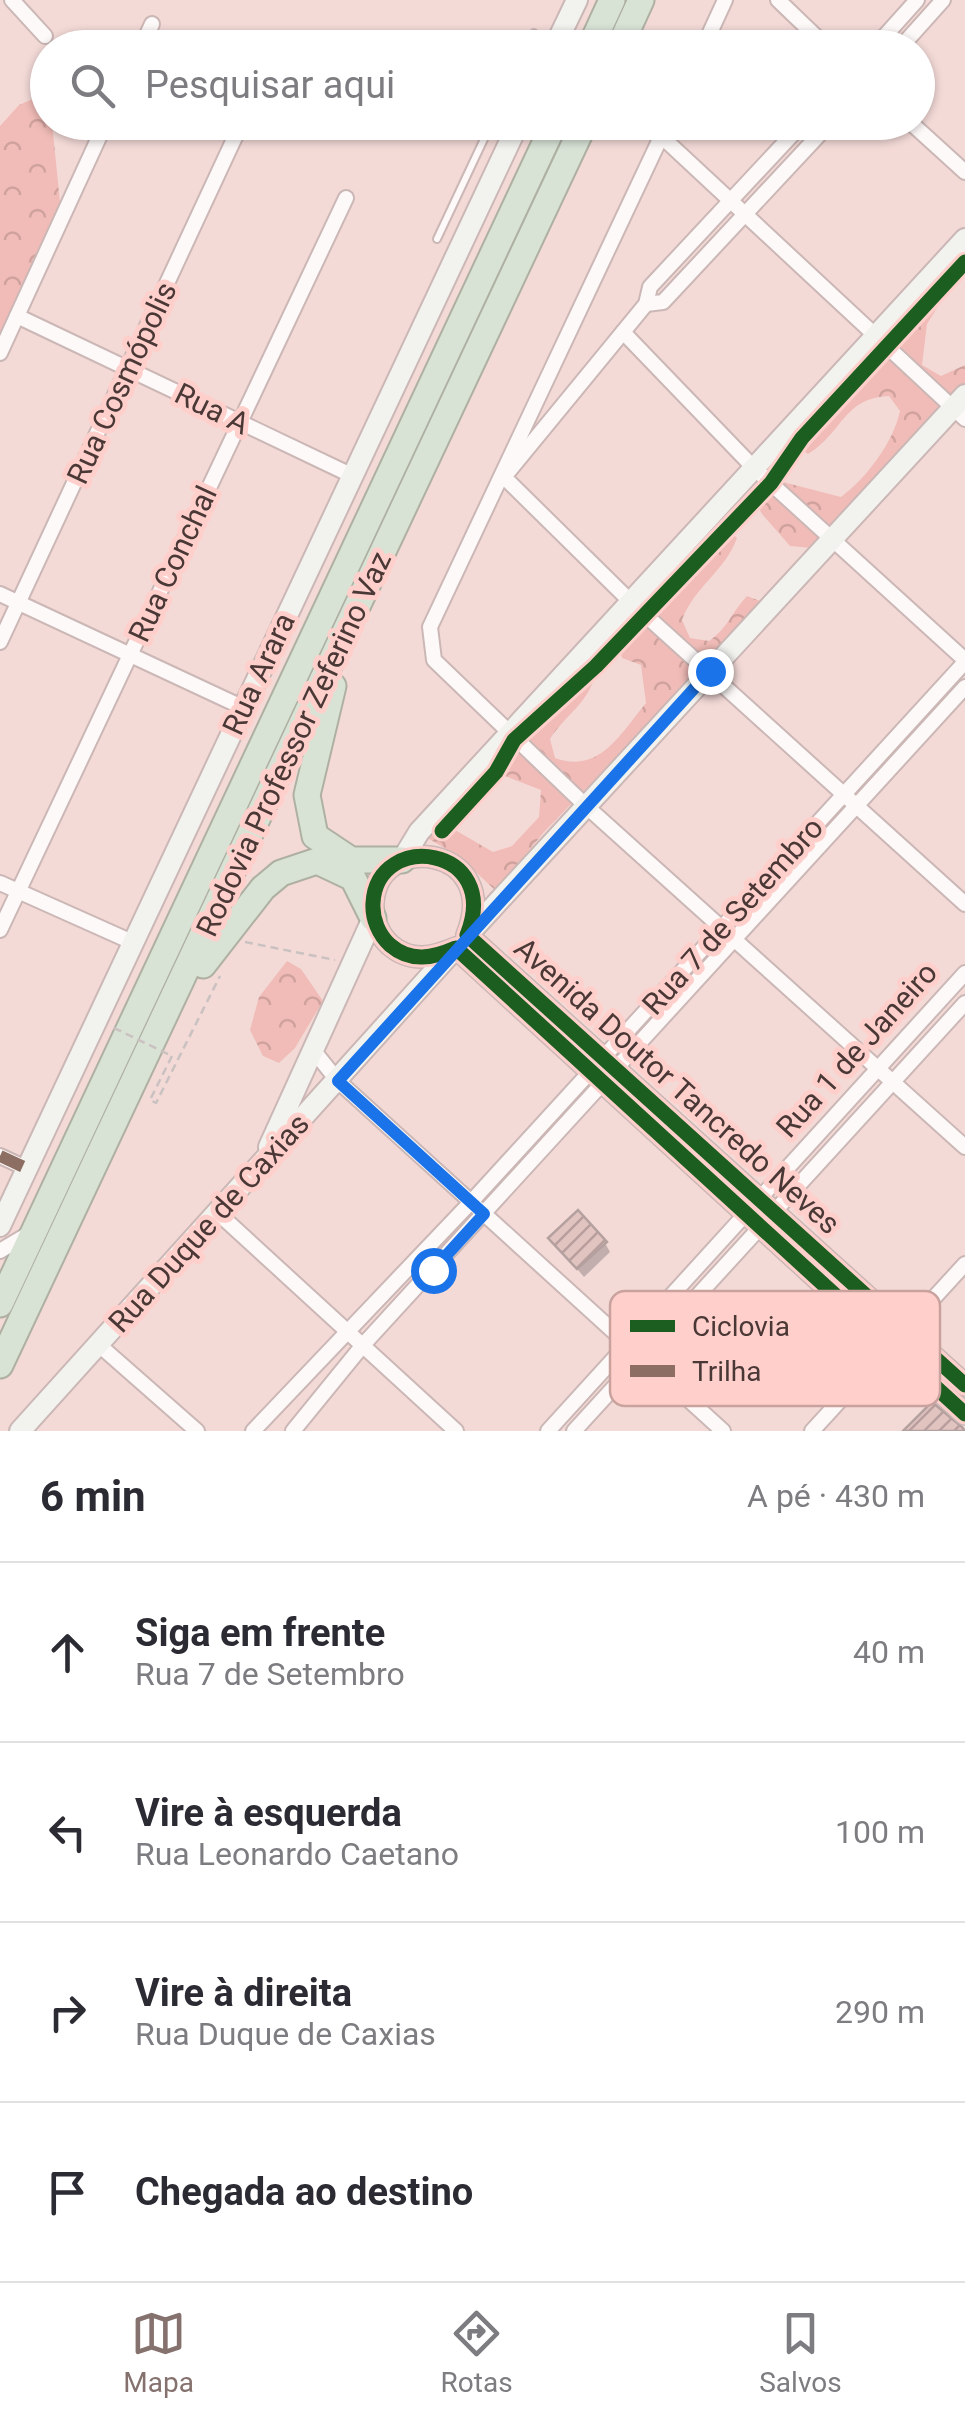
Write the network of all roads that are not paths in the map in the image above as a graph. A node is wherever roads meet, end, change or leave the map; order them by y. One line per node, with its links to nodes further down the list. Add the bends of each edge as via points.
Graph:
1 (12, 0): 10 (street)
2 (577, 0): 12 (street)
3 (612, 0): 13 (highway)
4 (641, 0): 14 (highway)
5 (725, 0): 15 (street)
6 (778, 0): 16 (street)
7 (917, 0): 17 (street)
8 (944, 0): 18 (street)
9 (152, 24): 11 (street)
10 (40, 30)
11 (149, 30)
12 (563, 30)
13 (598, 30)
14 (628, 30)
15 (711, 30)
16 (809, 30)
17 (890, 30)
18 (916, 30)
19 (98, 140): 37 (street)
20 (234, 140): 41 (street, Rua Cosmópolis)
21 (484, 140): 34 (lane)
22 (511, 140): 45 (street, Rua Arara)
23 (547, 140): 90 (highway, Rodovia Professor Zeferino Vaz)
24 (577, 140): 51 (highway, Rodovia Professor Zeferino Vaz)
25 (659, 140): 46 (street)
26 (674, 140): 32 (street)
27 (787, 140): 32 (street)
28 (814, 140): 33 (street)
29 (930, 140): 30 (street)
30 (965, 172)
31 (346, 198): 43 (street, Rua Conchal)
32 (731, 200): 33 (street); 36 (street, via 650,286)
33 (746, 214): 36 (street, via 664,302); 39 (street)
34 (437, 239)
35 (965, 239): 39 (street)
36 (646, 304): 38 (street)
37 (18, 316): 40 (street); 41 (street, Rua A)
38 (623, 332): 44 (street); 46 (street)
39 (876, 336): 42 (street); 44 (street)
40 (0, 353)
41 (130, 369): 43 (street, Rua A); 50 (street, Rua Cosmópolis)
42 (961, 407): 47 (street, Rua Duque de Caxias)
43 (241, 422): 45 (street, Rua A); 53 (street, Rua Conchal)
44 (754, 468): 47 (street); 49 (street)
45 (353, 476): 57 (street, Rua Arara)
46 (504, 477): 49 (street); 58 (street, via 430,627 430,644 446,674)
47 (832, 539): 54 (street); 55 (street, Rua Duque de Caxias)
48 (0, 594): 50 (street)
49 (631, 602): 55 (street); 58 (street)
50 (18, 603): 52 (street, Rua Cosmópolis); 53 (street)
51 (348, 625): 62 (highway, via 307,795 308,818 315,836 351,860); 73 (highway, Rodovia Professor Zeferino Vaz)
52 (0, 642)
53 (130, 655): 57 (street); 64 (street, Rua Conchal)
54 (965, 661): 59 (street, Rua 7 de Setembro)
55 (710, 671): 59 (street); 60 (street, Rua Duque de Caxias)
56 (965, 687): 61 (street, Rua 7 de Setembro)
57 (244, 708): 71 (street, Rua Arara)
58 (509, 734): 60 (street); 62 (street)
59 (844, 793): 61 (street); 67 (street, Rua 7 de Setembro)
60 (586, 806): 67 (street); 70 (street, Rua Duque de Caxias)
61 (858, 806): 65 (street); 69 (street, Rua 7 de Setembro)
62 (402, 860): 66 (street, via 376,887); 70 (street, Avenida Doutor Tancredo Neves, via 433,856 465,875 475,916)
63 (0, 883): 64 (street)
64 (18, 892): 68 (street, Rua Conchal); 71 (street)
65 (965, 904)
66 (374, 918): 70 (street, via 394,948 414,957 435,957); 73 (highway, via 347,872 317,861 281,873); 75 (street)
67 (722, 928): 69 (street); 77 (street, Rua 7 de Setembro)
68 (0, 930)
69 (736, 940): 76 (street); 77 (street, Rua 7 de Setembro)
70 (462, 941): 77 (street, Avenida Doutor Tancredo Neves); 78 (street, Rua Duque de Caxias)
71 (132, 942): 83 (street, Rua Arara)
72 (965, 973): 76 (street, Rua 1 de Janeiro)
73 (175, 1000): 105 (highway, Rodovia Professor Zeferino Vaz)
74 (965, 1003): 79 (street, Rua 1 de Janeiro)
75 (313, 1050): 78 (street); 82 (street)
76 (879, 1067): 79 (street); 85 (street, Rua 1 de Janeiro)
77 (604, 1070): 84 (street, Rua 7 de Setembro); 85 (street, Avenida Doutor Tancredo Neves); 87 (street, Rua 7 de Setembro); 88 (street, Avenida Doutor Tancredo Neves)
78 (338, 1081): 82 (street, Rua Duque de Caxias); 84 (street)
79 (894, 1082): 80 (street); 85 (street, Rua 1 de Janeiro)
80 (965, 1147)
81 (0, 1156): 83 (street)
82 (260, 1167): 86 (street, Rua Duque de Caxias)
83 (28, 1169): 89 (street, Rua Arara)
84 (471, 1202): 87 (street); 100 (street, Rua 7 de Setembro)
85 (769, 1204): 88 (street, Rua 1 de Janeiro); 88 (street, Rua 1 de Janeiro); 96 (street, Avenida Doutor Tancredo Neves)
86 (218, 1212): 100 (street); 101 (street, Rua Duque de Caxias)
87 (484, 1214): 99 (street); 102 (street, Rua 7 de Setembro)
88 (753, 1221): 93 (street, Rua 1 de Janeiro); 94 (street, Rua 1 de Janeiro); 95 (street, Avenida Doutor Tancredo Neves)
89 (0, 1226)
90 (37, 1226): 91 (street); 98 (highway, Rodovia Professor Zeferino Vaz)
91 (0, 1251)
92 (965, 1264): 97 (street)
93 (681, 1291)
94 (696, 1291)
95 (830, 1291)
96 (863, 1291)
97 (940, 1291)
98 (0, 1304)
99 (610, 1329)
100 (351, 1330): 102 (street); 114 (street, Rua 7 de Setembro)
101 (98, 1344): 112 (street, Rua Duque de Caxias); 113 (street)
102 (363, 1345): 115 (street, Rua 7 de Setembro); 116 (street)
103 (940, 1362): 106 (street, Avenida Doutor Tancredo Neves)
104 (610, 1363): 117 (street, Rua 1 de Janeiro)
105 (0, 1365)
106 (965, 1385)
107 (940, 1391): 111 (street, Avenida Doutor Tancredo Neves)
108 (610, 1392): 118 (street, Rua 1 de Janeiro)
109 (695, 1406): 119 (street)
110 (835, 1406): 120 (street)
111 (965, 1414)
112 (26, 1427)
113 (198, 1431)
114 (252, 1431)
115 (293, 1431)
116 (456, 1431)
117 (548, 1431)
118 (574, 1431)
119 (722, 1431)
120 (812, 1431)

